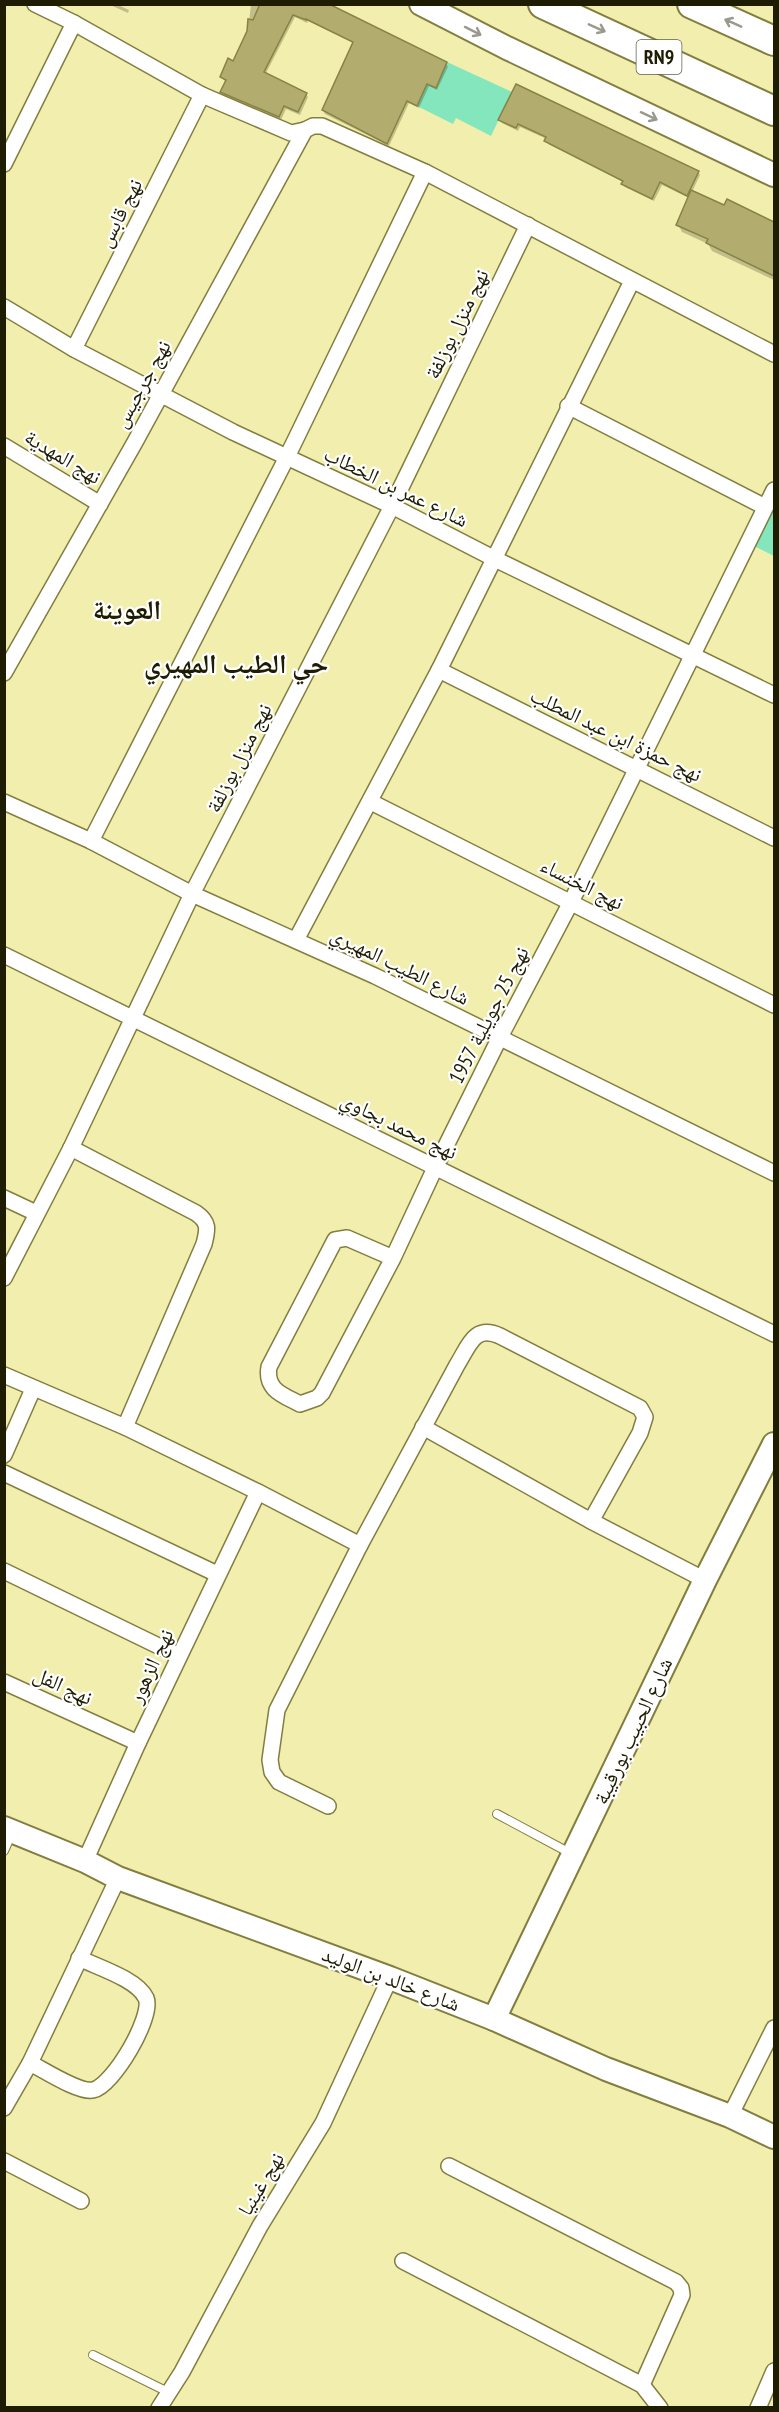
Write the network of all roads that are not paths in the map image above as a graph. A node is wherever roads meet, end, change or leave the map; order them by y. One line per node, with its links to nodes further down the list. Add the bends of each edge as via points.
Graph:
1 (35, 4): 5 (street)
2 (421, 4): 12 (street, one-way to 12)
3 (543, 4): 8 (highway, RN9, one-way to 8)
4 (692, 4): 6 (highway, one-way to 4)
5 (74, 23): 7 (street); 10 (street)
6 (774, 41)
7 (202, 95): 9 (street, via 291,132); 16 (street, نهج قابس)
8 (774, 111)
9 (305, 130): 11 (street, via 322,126); 18 (street, نهج جرجيس)
10 (4, 164)
11 (425, 172): 13 (street); 21 (street)
12 (774, 175)
13 (528, 225): 14 (street); 24 (street, نهج منزل بوزلفة)
14 (632, 281): 17 (street); 19 (street)
15 (4, 307): 16 (street, شارع عمر بن الخطاب)
16 (74, 349): 18 (street, شارع عمر بن الخطاب)
17 (774, 354)
18 (160, 394): 21 (street, شارع عمر بن الخطاب); 23 (street, نهج جرجيس)
19 (568, 406): 25 (street); 26 (street)
20 (5, 449): 23 (street, نهج المهدية)
21 (287, 457): 24 (street, شارع عمر بن الخطاب); 35 (street)
22 (774, 490): 25 (street, نهج 25 جويلية 1957)
23 (100, 504): 29 (street, نهج جرجيس)
24 (392, 506): 26 (street, شارع عمر بن الخطاب); 36 (street, نهج منزل بوزلفة)
25 (765, 507): 27 (street, نهج 25 جويلية 1957)
26 (495, 559): 27 (street, شارع عمر بن الخطاب); 28 (street)
27 (693, 657): 30 (street, شارع عمر بن الخطاب); 31 (street, نهج 25 جويلية 1957)
28 (439, 670): 31 (street, نهج حمزة ابن عبد المطلب); 33 (street)
29 (4, 673)
30 (774, 695)
31 (638, 768): 34 (street, نهج حمزة ابن عبد المطلب); 37 (street, نهج 25 جويلية 1957)
32 (4, 802): 35 (street, شارع الطيب المهيري)
33 (370, 802): 37 (street, نهج الخنساء); 38 (street)
34 (774, 838)
35 (91, 841): 36 (street, شارع الطيب المهيري)
36 (192, 894): 38 (street, شارع الطيب المهيري); 41 (street, نهج منزل بوزلفة)
37 (572, 902): 40 (street, نهج الخنساء); 42 (street, نهج 25 جويلية 1957)
38 (296, 940): 42 (street, شارع الطيب المهيري)
39 (4, 955): 41 (street, نهج محمد بجاوي)
40 (774, 1005)
41 (133, 1017): 43 (street, نهج منزل بوزلفة); 44 (street, نهج محمد بجاوي)
42 (500, 1037): 44 (street, نهج 25 جويلية 1957); 45 (street, شارع الطيب المهيري)
43 (71, 1148): 47 (street, نهج منزل بوزلفة); 54 (street, via 196,1213 208,1229)
44 (435, 1168): 48 (street, نهج 25 جويلية 1957); 50 (street, نهج محمد بجاوي)
45 (774, 1173)
46 (4, 1198): 47 (street)
47 (36, 1214): 49 (street, نهج منزل بوزلفة)
48 (393, 1258): 48 (street, نهج 25 جويلية 1957, via 347,1238 339,1238 332,1245 269,1367 267,1376 276,1391 300,1404 322,1393)
49 (4, 1278)
50 (774, 1334)
51 (4, 1375): 52 (street)
52 (33, 1389): 54 (street); 56 (street)
53 (423, 1427): 59 (street); 59 (street, via 470,1343 481,1332 489,1331 640,1408 645,1417 640,1433); 60 (street)
54 (124, 1428): 58 (street)
55 (774, 1444): 63 (street, شارع الحبيب بورقيبة)
56 (4, 1455)
57 (4, 1473): 62 (street)
58 (258, 1492): 60 (street); 62 (street, نهج الزهور)
59 (591, 1521): 63 (street)
60 (360, 1545): 67 (street, via 282,1697 272,1750 272,1773 279,1782)
61 (4, 1571): 64 (street)
62 (217, 1574): 64 (street, نهج الزهور)
63 (705, 1580): 70 (street, شارع الحبيب بورقيبة)
64 (179, 1656): 66 (street, نهج الزهور)
65 (4, 1682): 66 (street, نهج الفل)
66 (138, 1743): 71 (street, نهج الزهور)
67 (328, 1806)
68 (497, 1814): 70 (lane)
69 (7, 1837): 71 (street, شارع خالد بن الوليد)
70 (574, 1856): 75 (street, شارع الحبيب بورقيبة)
71 (85, 1860): 72 (street, شارع خالد بن الوليد)
72 (118, 1878): 73 (street); 74 (street, شارع خالد بن الوليد)
73 (79, 1958): 77 (street); 77 (street, via 137,1987 148,2006 146,2017 118,2070 101,2087 82,2090)
74 (390, 1978): 75 (street, شارع خالد بن الوليد); 88 (street, نهج غينيا, via 323,2123 260,2226)
75 (494, 2019): 79 (street, شارع خالد بن الوليد, via 606,2069)
76 (774, 2028): 79 (street)
77 (30, 2063): 78 (street)
78 (4, 2108)
79 (730, 2116): 80 (street, شارع خالد بن الوليد)
80 (774, 2137)
81 (4, 2161): 83 (street)
82 (449, 2166): 87 (street, via 676,2282 682,2295)
83 (81, 2201)
84 (403, 2261): 87 (street)
85 (93, 2355): 88 (lane)
86 (774, 2371): 91 (street)
87 (642, 2385): 90 (street)
88 (170, 2393): 89 (street, نهج غينيا)
89 (159, 2408)
90 (660, 2408)
91 (758, 2408)

